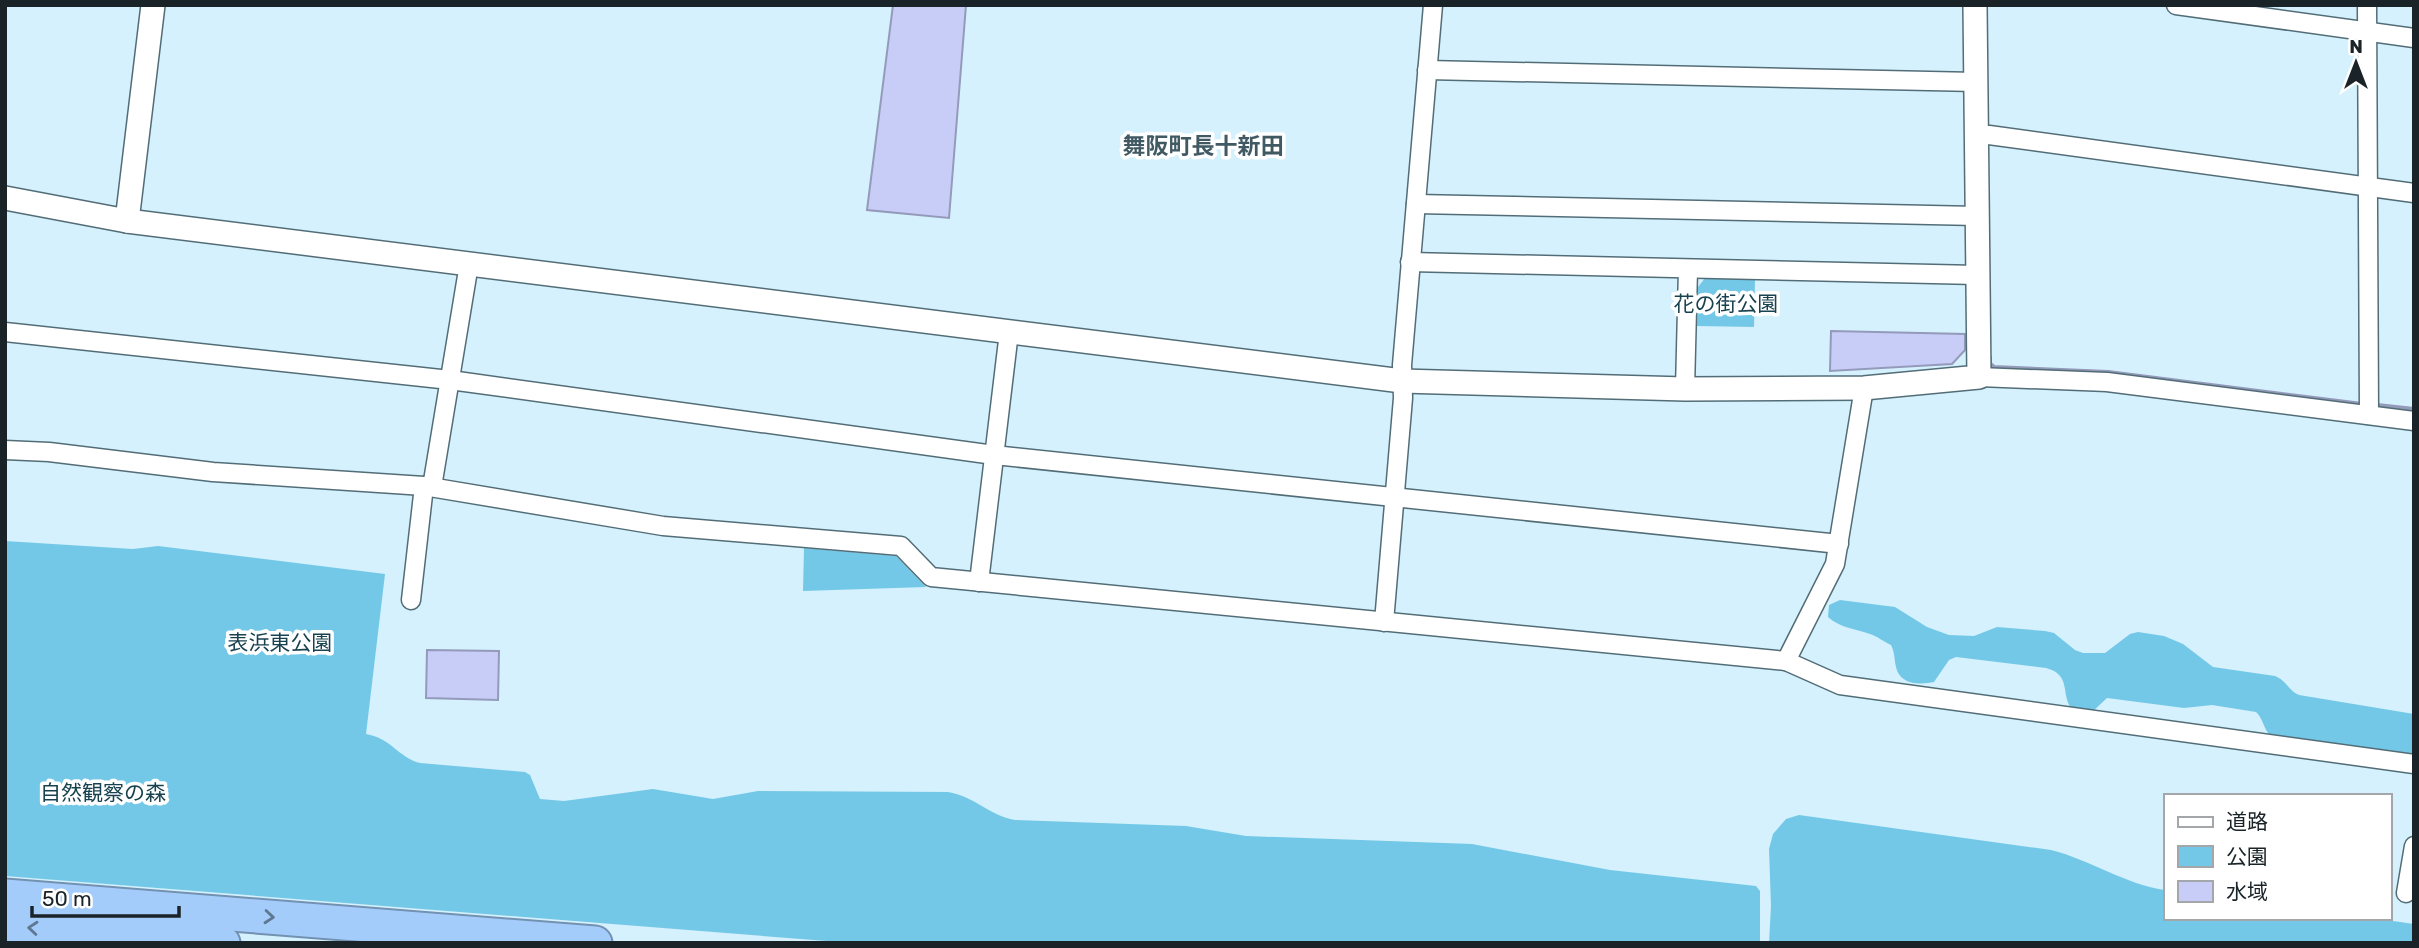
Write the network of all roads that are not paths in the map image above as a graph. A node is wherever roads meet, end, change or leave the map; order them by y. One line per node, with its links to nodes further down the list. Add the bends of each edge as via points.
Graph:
1 (153, 5): 16 (street)
2 (1433, 5): 8 (street)
3 (1975, 5): 9 (street)
4 (2176, 5): 6 (street)
5 (2367, 5): 6 (street)
6 (2367, 31): 7 (street); 11 (street)
7 (2414, 37)
8 (1427, 70): 9 (street); 14 (street)
9 (1976, 82): 10 (street)
10 (1976, 136): 11 (street); 15 (street)
11 (2368, 187): 12 (street); 28 (street)
12 (2414, 193)
13 (5, 198): 16 (street)
14 (1416, 204): 15 (street); 17 (street)
15 (1977, 216): 20 (street)
16 (127, 221): 18 (street)
17 (1410, 262): 19 (street); 25 (street)
18 (469, 264): 22 (street); 24 (street)
19 (1688, 269): 20 (street); 27 (street)
20 (1977, 275): 23 (street)
21 (5, 332): 24 (street)
22 (1009, 332): 25 (street); 31 (street)
23 (1979, 377): 26 (street); 28 (street, via 2107,382)
24 (450, 380): 31 (street); 32 (street)
25 (1402, 382): 27 (street); 33 (street)
26 (1864, 388): 27 (street); 34 (street)
27 (1685, 389)
28 (2370, 415): 29 (street)
29 (2414, 421)
30 (5, 450): 32 (street, via 200,471)
31 (994, 455): 33 (street); 35 (street)
32 (428, 487): 35 (street, via 663,526 901,546 931,577); 36 (street)
33 (1395, 498): 34 (street); 37 (street)
34 (1839, 544): 38 (street, via 1830,576)
35 (979, 582): 37 (street)
36 (411, 600)
37 (1384, 622): 38 (street)
38 (1786, 661): 39 (street, via 1840,685)
39 (2414, 764)
40 (2414, 846): 41 (street)
41 (2406, 893)
42 (5, 896): 45 (highway, one-way to 45)
43 (5, 926): 44 (highway, one-way to 43)
44 (223, 943)
45 (594, 943)

